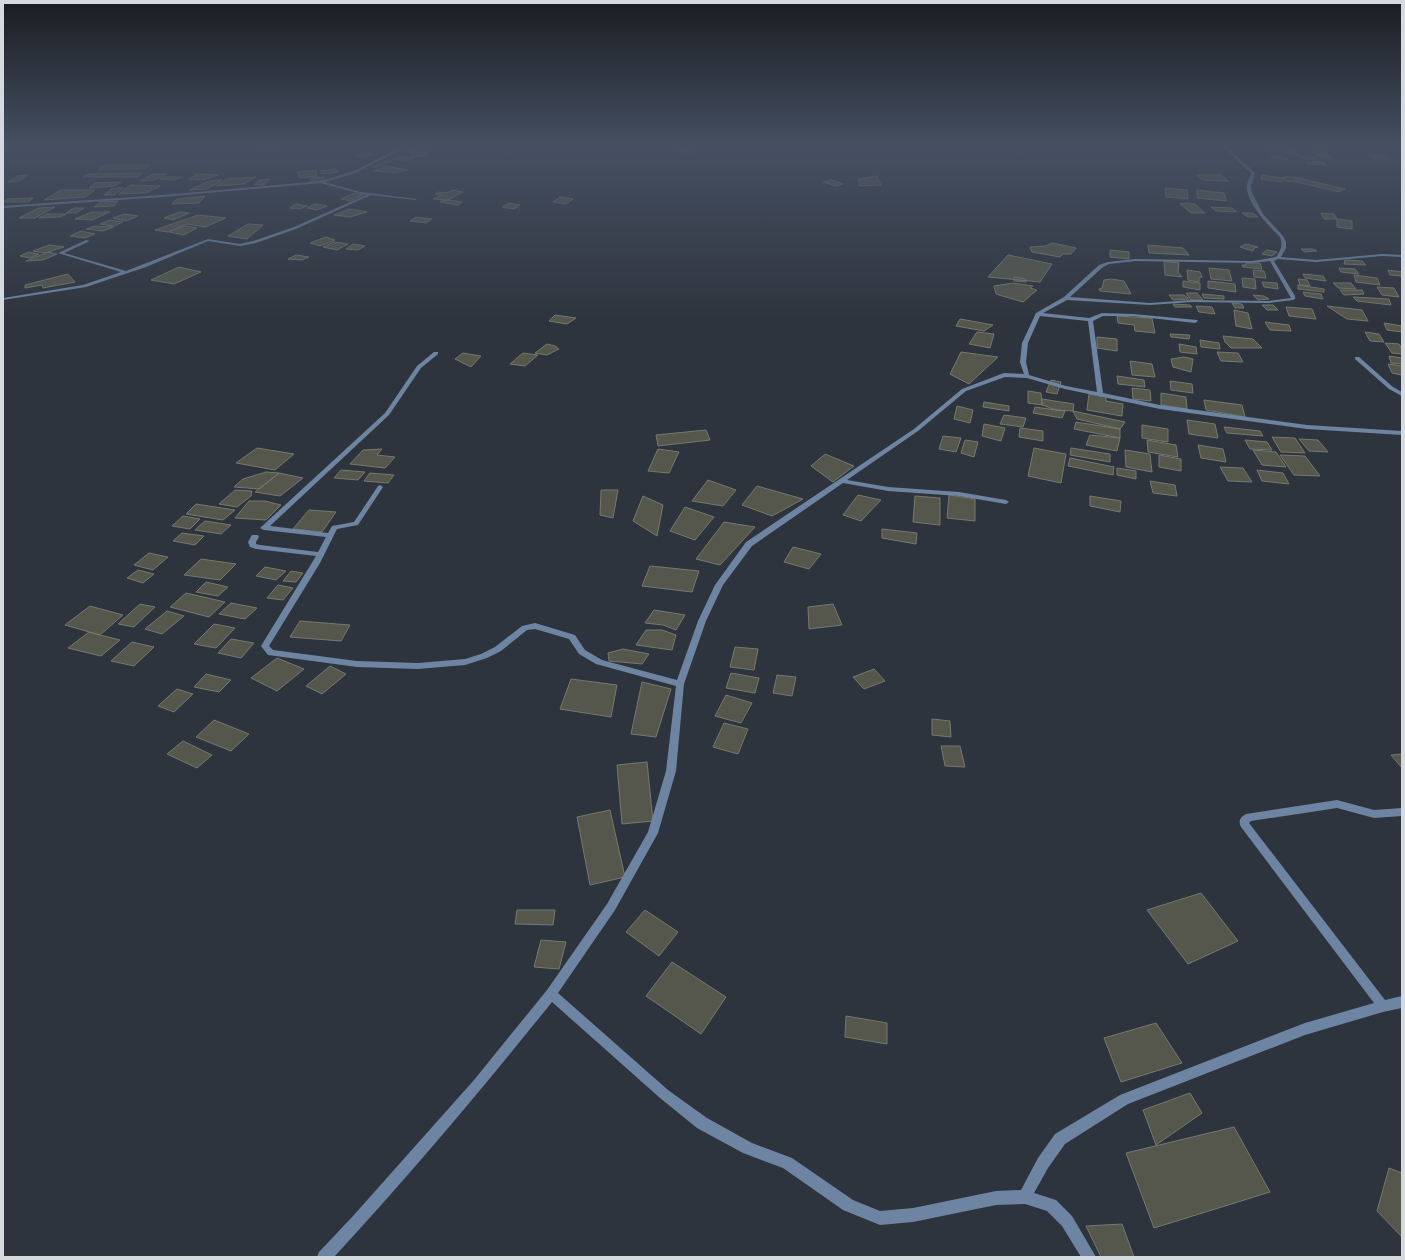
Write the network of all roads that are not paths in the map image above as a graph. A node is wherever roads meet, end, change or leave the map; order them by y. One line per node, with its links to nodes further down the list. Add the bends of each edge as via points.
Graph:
1 (35, 205): 4 (street)
2 (347, 205): 8 (street, via 265,238 240,245 208,240)
3 (1257, 205): 7 (street, via 1267,221 1282,237 1284,248)
4 (3, 207)
5 (88, 241): 8 (street, via 60,253)
6 (1402, 256): 7 (street, via 1382,255 1316,261)
7 (1275, 259): 9 (street, via 1238,262 1158,260 1108,263 1101,266); 9 (street, via 1293,299 1268,302 1198,301 1150,304)
8 (126, 272): 10 (street, via 80,287)
9 (1066, 298): 12 (street)
10 (3, 299)
11 (1097, 309): 13 (street)
12 (1038, 314): 14 (street); 18 (street, via 1025,343 1023,362)
13 (1102, 314): 14 (street); 15 (street)
14 (1090, 320): 19 (street)
15 (1195, 322)
16 (436, 353): 25 (street, via 419,367 387,414 264,528)
17 (1356, 358): 20 (street, via 1391,388)
18 (1027, 376): 19 (street); 22 (street, via 1004,375 964,390 916,430)
19 (1100, 394): 21 (street, via 1160,407 1307,427)
20 (1402, 394)
21 (1402, 433)
22 (842, 481): 24 (street, via 888,489 959,494); 28 (street, via 749,544 719,585 702,621)
23 (380, 487): 25 (street, via 356,524 336,526)
24 (1006, 502)
25 (330, 535): 27 (street)
26 (255, 537): 27 (street, via 253,545 259,547)
27 (319, 554): 28 (street, via 265,646 271,653 357,664 418,666 465,662 498,650 524,628 535,626 572,637 582,652 591,659)
28 (680, 684): 30 (street, via 671,771 653,833 611,907)
29 (1402, 812): 32 (street, via 1374,814 1337,804 1249,817 1245,819 1244,824)
30 (551, 994): 33 (street, via 664,1094 702,1123 748,1148 786,1163 848,1205 880,1218 913,1215 996,1198); 34 (street, via 478,1084 358,1222)
31 (1402, 1002): 32 (street)
32 (1383, 1006): 33 (street, via 1305,1029 1124,1099 1060,1139 1043,1163)
33 (1025, 1198): 35 (street, via 1051,1205 1067,1221)
34 (324, 1257)
35 (1089, 1257)

